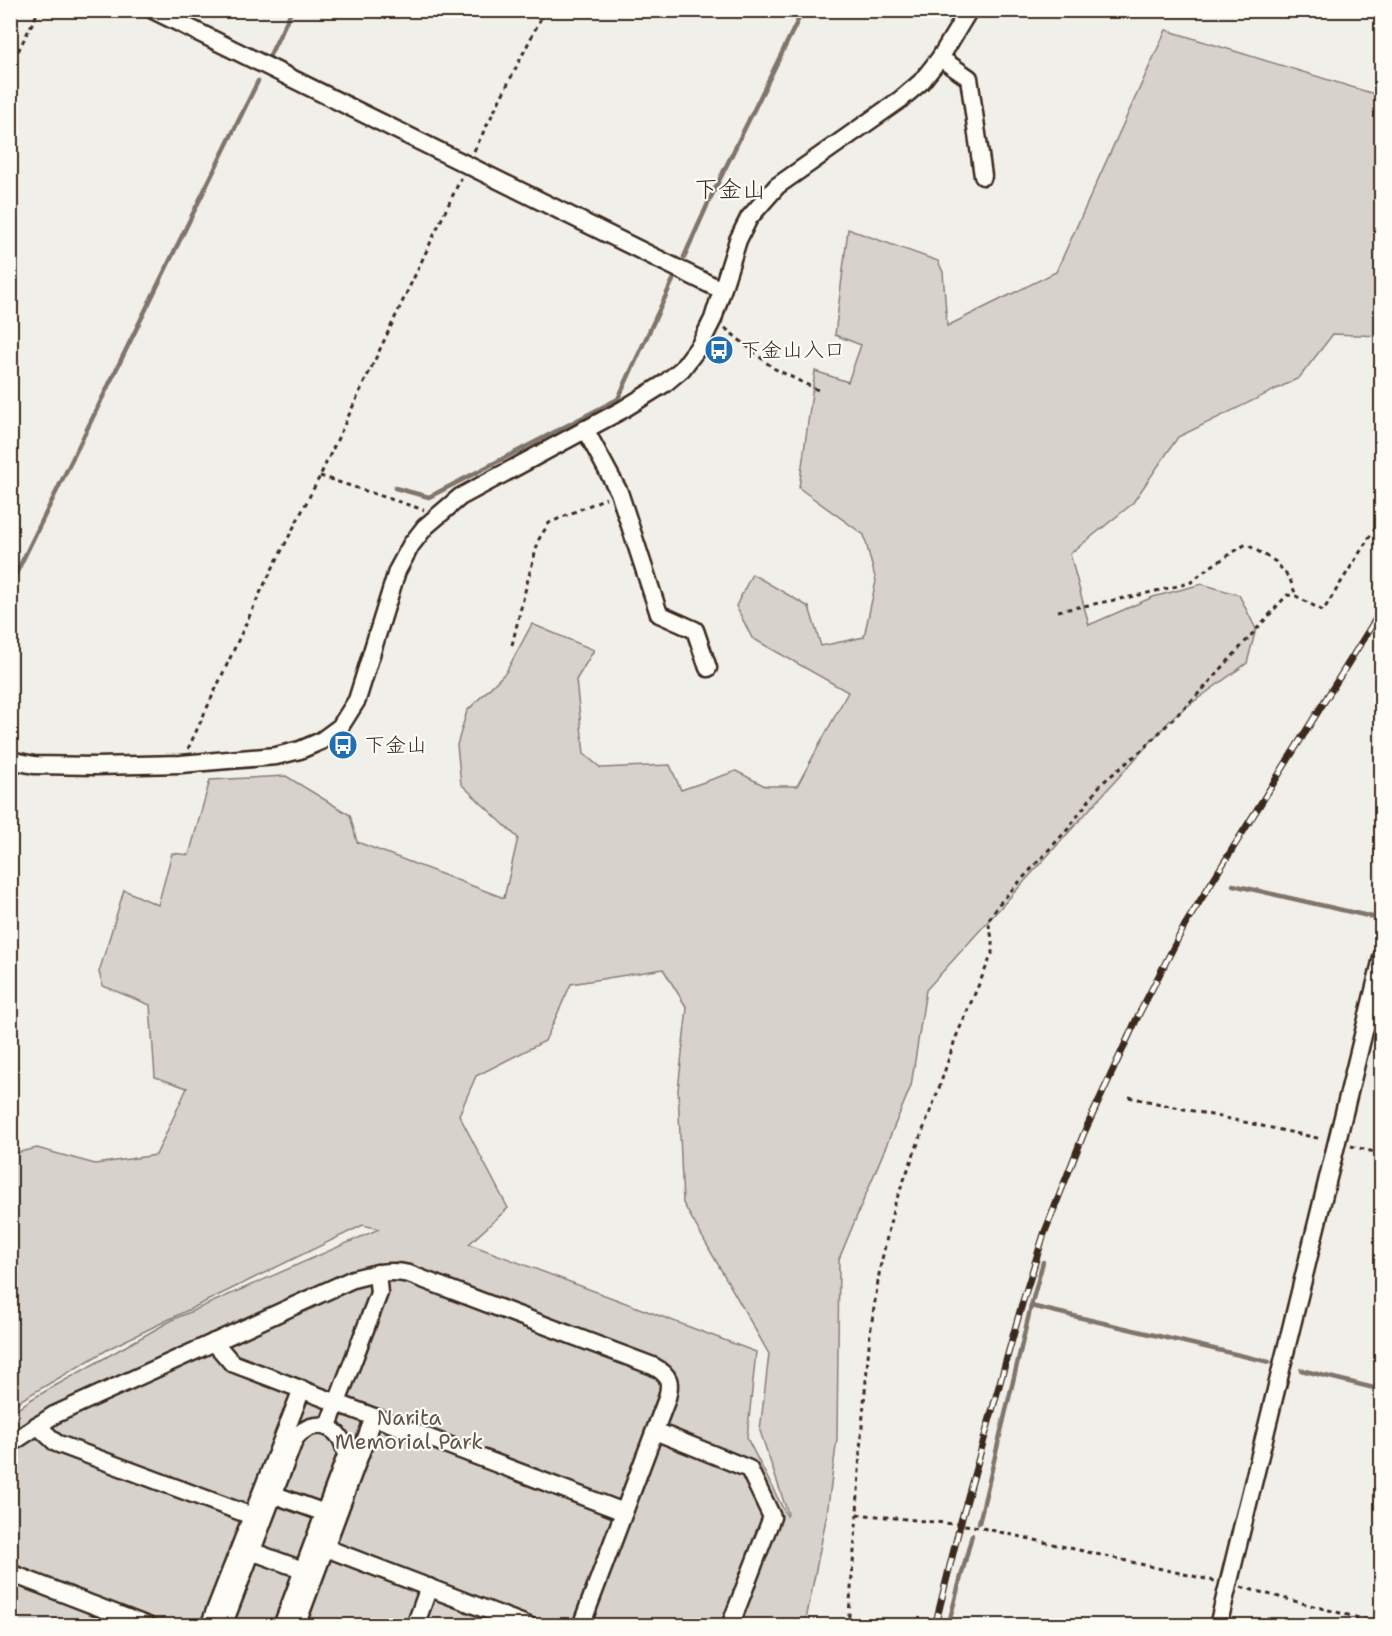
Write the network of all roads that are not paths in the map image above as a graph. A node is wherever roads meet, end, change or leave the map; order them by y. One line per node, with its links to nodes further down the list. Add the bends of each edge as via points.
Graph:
1 (153, 10): 5 (street)
2 (969, 10): 3 (street)
3 (940, 58): 4 (street, via 969,78); 5 (street, via 901,99 777,186 749,218)
4 (983, 176)
5 (723, 288): 6 (street, via 700,345 682,369 622,410)
6 (585, 429): 7 (street, via 619,492 659,614 695,630); 8 (street, via 460,497 425,527 397,572 357,700 340,727 321,741 276,756 181,764 34,765)
7 (708, 668)
8 (10, 760)
9 (1382, 958): 37 (street)
10 (377, 1273): 11 (street); 13 (street, via 379,1293); 17 (street, via 396,1270 408,1274 664,1372 670,1391)
11 (214, 1342): 12 (street, via 232,1363); 15 (street)
12 (302, 1389): 13 (street); 22 (street)
13 (337, 1403): 14 (street); 16 (street)
14 (374, 1417): 20 (street); 23 (street)
15 (37, 1425): 18 (street); 22 (street, via 56,1443)
16 (328, 1426): 19 (street, via 315,1426 295,1438); 21 (street, via 343,1442 345,1456)
17 (655, 1431): 20 (street); 36 (street, via 749,1469 772,1517)
18 (10, 1444)
19 (272, 1494): 21 (street); 24 (street)
20 (624, 1512): 35 (street)
21 (325, 1513): 25 (street)
22 (252, 1516): 29 (street)
23 (326, 1548): 27 (street); 32 (street)
24 (251, 1551): 25 (street); 30 (street)
25 (303, 1570): 31 (street)
26 (10, 1573): 28 (street)
27 (429, 1587): 33 (street); 34 (street)
28 (148, 1626)
29 (209, 1626)
30 (223, 1626)
31 (282, 1626)
32 (296, 1626)
33 (415, 1626)
34 (529, 1626)
35 (581, 1626)
36 (730, 1626)
37 (1218, 1626)

